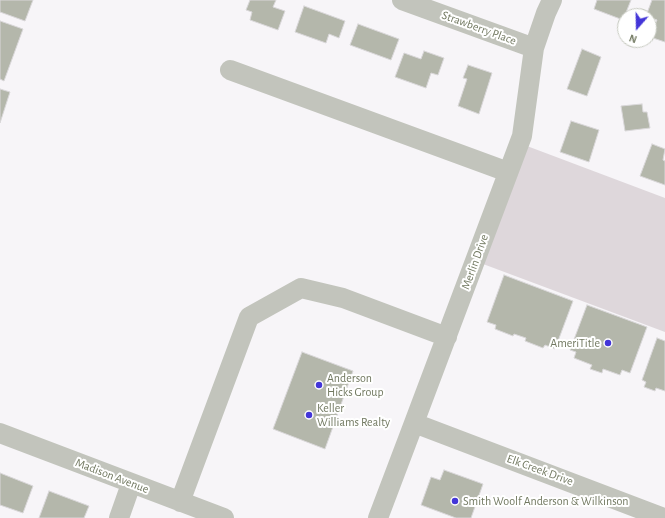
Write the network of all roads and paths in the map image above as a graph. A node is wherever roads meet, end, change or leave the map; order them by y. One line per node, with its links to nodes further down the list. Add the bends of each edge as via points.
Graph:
1 (402, 0): 3 (street, Strawberry Place)
2 (552, 0): 3 (street, Merlin Drive)
3 (534, 48): 5 (street, Merlin Drive, via 522,136)
4 (230, 70): 5 (street)
5 (508, 172): 6 (street, Merlin Drive)
6 (447, 337): 7 (street, Merlin Drive); 10 (street, via 343,298 302,288 249,317)
7 (414, 423): 13 (street, Merlin Drive); 14 (street, Elk Creek Drive)
8 (0, 433): 9 (street, Madison Avenue)
9 (131, 484): 10 (street, Madison Avenue); 11 (street)
10 (180, 502): 12 (street, Madison Avenue)
11 (119, 518)
12 (224, 518)
13 (378, 518)
14 (664, 518)

